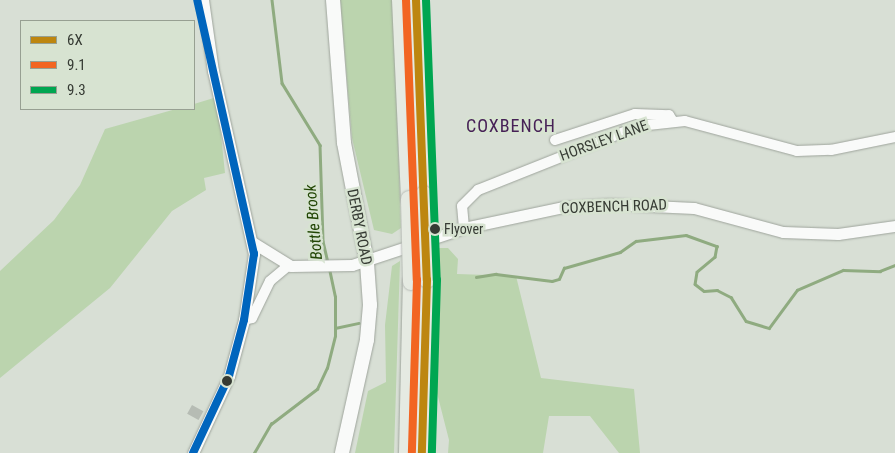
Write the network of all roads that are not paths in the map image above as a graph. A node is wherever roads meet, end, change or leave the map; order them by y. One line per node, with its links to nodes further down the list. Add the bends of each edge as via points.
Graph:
1 (333, 0): 12 (main road, DERBY ROAD, via 344,143)
2 (400, 0): 8 (highway)
3 (416, 0): 8 (highway)
4 (200, 2): 11 (street)
5 (672, 120): 6 (street, HORSLEY LANE, via 709,126 797,151 830,150); 7 (street, via 669,115 635,114); 10 (street, HORSLEY LANE, via 639,126 478,190 462,206)
6 (895, 137)
7 (555, 140)
8 (416, 197): 14 (highway, bridge)
9 (895, 226): 10 (street, COXBENCH ROAD, via 838,234 783,232 694,208 653,203 564,207)
10 (464, 228): 12 (street, COXBENCH ROAD)
11 (252, 242): 13 (street); 15 (street, via 252,272)
12 (367, 263): 13 (street, COXBENCH ROAD, via 322,268); 17 (main road, DERBY ROAD, via 369,328)
13 (288, 266): 15 (street, via 270,281 252,318)
14 (419, 281): 18 (highway); 19 (highway)
15 (244, 320): 16 (street, via 229,376)
16 (193, 453)
17 (342, 453)
18 (407, 453)
19 (422, 453)

